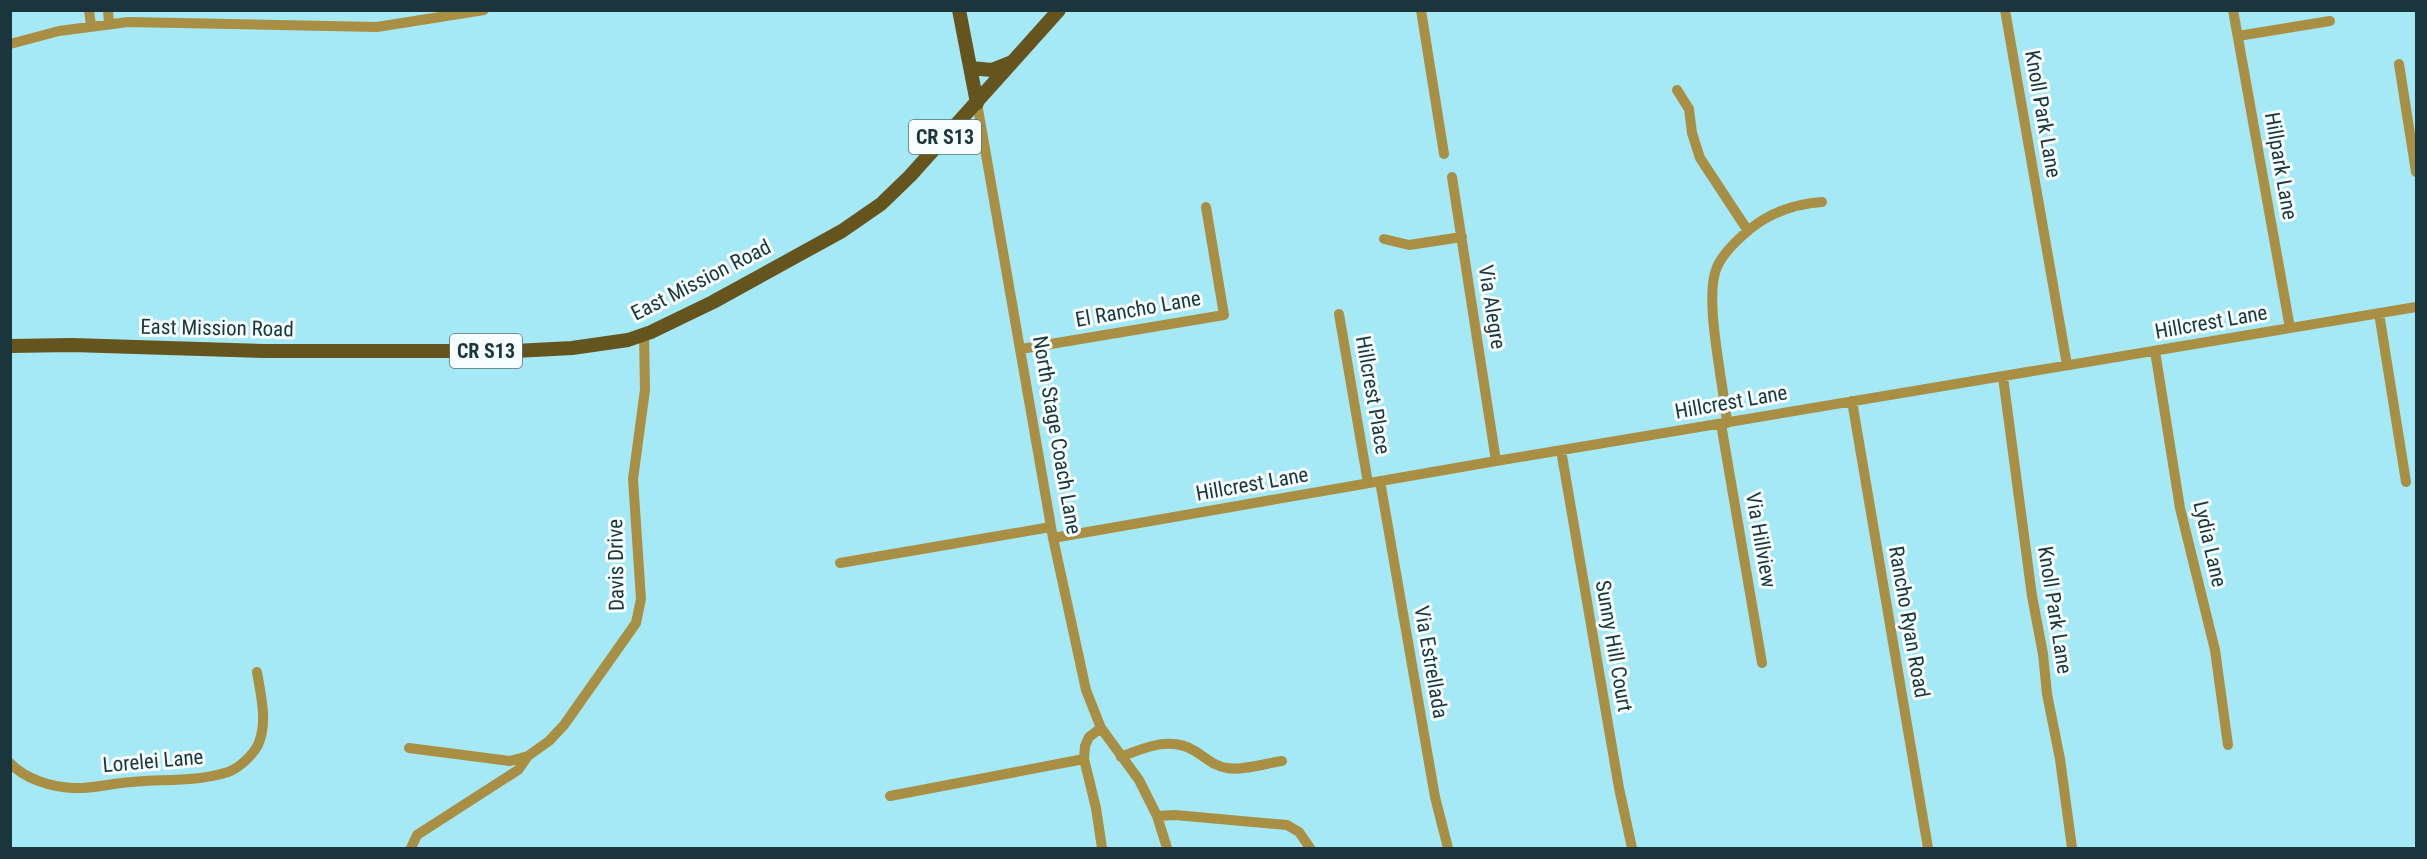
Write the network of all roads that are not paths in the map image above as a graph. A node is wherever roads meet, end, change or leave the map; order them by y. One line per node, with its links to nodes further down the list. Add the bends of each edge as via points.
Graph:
1 (89, 10): 11 (street)
2 (108, 10): 10 (street)
3 (484, 10): 10 (street, via 377,27)
4 (959, 10): 16 (main road, North Stage Coach Lane)
5 (1059, 10): 14 (main road, East Mission Road / CR S13)
6 (1421, 10): 19 (street)
7 (2006, 10): 35 (street, Knoll Park Lane)
8 (2233, 10): 12 (street, Hillpark Lane)
9 (2330, 21): 12 (street)
10 (109, 24): 11 (street)
11 (91, 26): 13 (street)
12 (2238, 36): 30 (street, Hillpark Lane)
13 (10, 44)
14 (1014, 62): 16 (main road, via 992,69); 18 (main road, East Mission Road / CR S13)
15 (2398, 64): 20 (street)
16 (971, 68): 18 (main road, North Stage Coach Lane)
17 (1677, 90): 24 (street, via 1689,109 1700,158)
18 (977, 103): 31 (main road, East Mission Road / CR S13, via 881,204 713,302); 33 (street, North Stage Coach Lane)
19 (1444, 154)
20 (2416, 172)
21 (1452, 177): 25 (street, Via Alegre)
22 (1822, 202): 24 (street, Via Hillview, via 1797,204 1762,219)
23 (1206, 207): 33 (street, El Rancho Lane, via 1224,315)
24 (1748, 231): 38 (street, Via Hillview, via 1716,268 1711,301)
25 (1462, 237): 26 (street, via 1409,245); 40 (street, Via Alegre)
26 (1384, 239)
27 (2416, 307): 28 (street, Hillcrest Lane)
28 (2379, 313): 30 (street, Hillcrest Lane); 42 (street)
29 (1339, 314): 41 (street, Hillcrest Place)
30 (2290, 328): 34 (street, Hillcrest Lane)
31 (644, 334): 32 (main road, East Mission Road / CR S13, via 592,346 515,351); 50 (street, Davis Drive, via 645,390 633,479 641,599 636,623 564,724)
32 (10, 346)
33 (1021, 349): 43 (street, North Stage Coach Lane)
34 (2155, 351): 35 (street, Hillcrest Lane); 48 (street, Lydia Lane, via 2180,508 2216,650)
35 (2067, 365): 36 (street, Hillcrest Lane)
36 (2003, 376): 37 (street, Hillcrest Lane); 64 (street, Knoll Park Lane, via 2032,596)
37 (1852, 401): 38 (street, Hillcrest Lane); 63 (street, Rancho Ryan Road)
38 (1724, 423): 39 (street, Hillcrest Lane); 45 (street, Via Hillview)
39 (1561, 450): 40 (street, Hillcrest Lane); 62 (street, Sunny Hill Court)
40 (1496, 461): 41 (street, Hillcrest Lane)
41 (1374, 482): 43 (street, Hillcrest Lane); 61 (street, Via Estrellada)
42 (2406, 482)
43 (1052, 533): 44 (street, Hillcrest Lane); 47 (street, North Stage Coach Lane, via 1086,690)
44 (840, 563)
45 (1762, 663)
46 (257, 672): 54 (street, Lorelei Lane, via 263,710 258,745 230,772 197,779 73,788 42,783)
47 (1101, 728): 51 (street, North Stage Coach Lane); 52 (street, via 1089,737)
48 (2228, 745)
49 (409, 748): 50 (street, via 510,761)
50 (528, 756): 57 (street, Davis Drive, via 518,770 417,835)
51 (1121, 757): 53 (street, via 1180,743 1229,769); 56 (street, North Stage Coach Lane)
52 (1084, 759): 55 (street); 58 (street)
53 (1282, 761)
54 (10, 763)
55 (890, 796)
56 (1157, 816): 59 (street, North Stage Coach Lane); 60 (street, via 1287,825 1299,832)
57 (411, 849)
58 (1102, 849)
59 (1167, 849)
60 (1310, 849)
61 (1448, 849)
62 (1632, 849)
63 (1928, 849)
64 (2072, 849)

